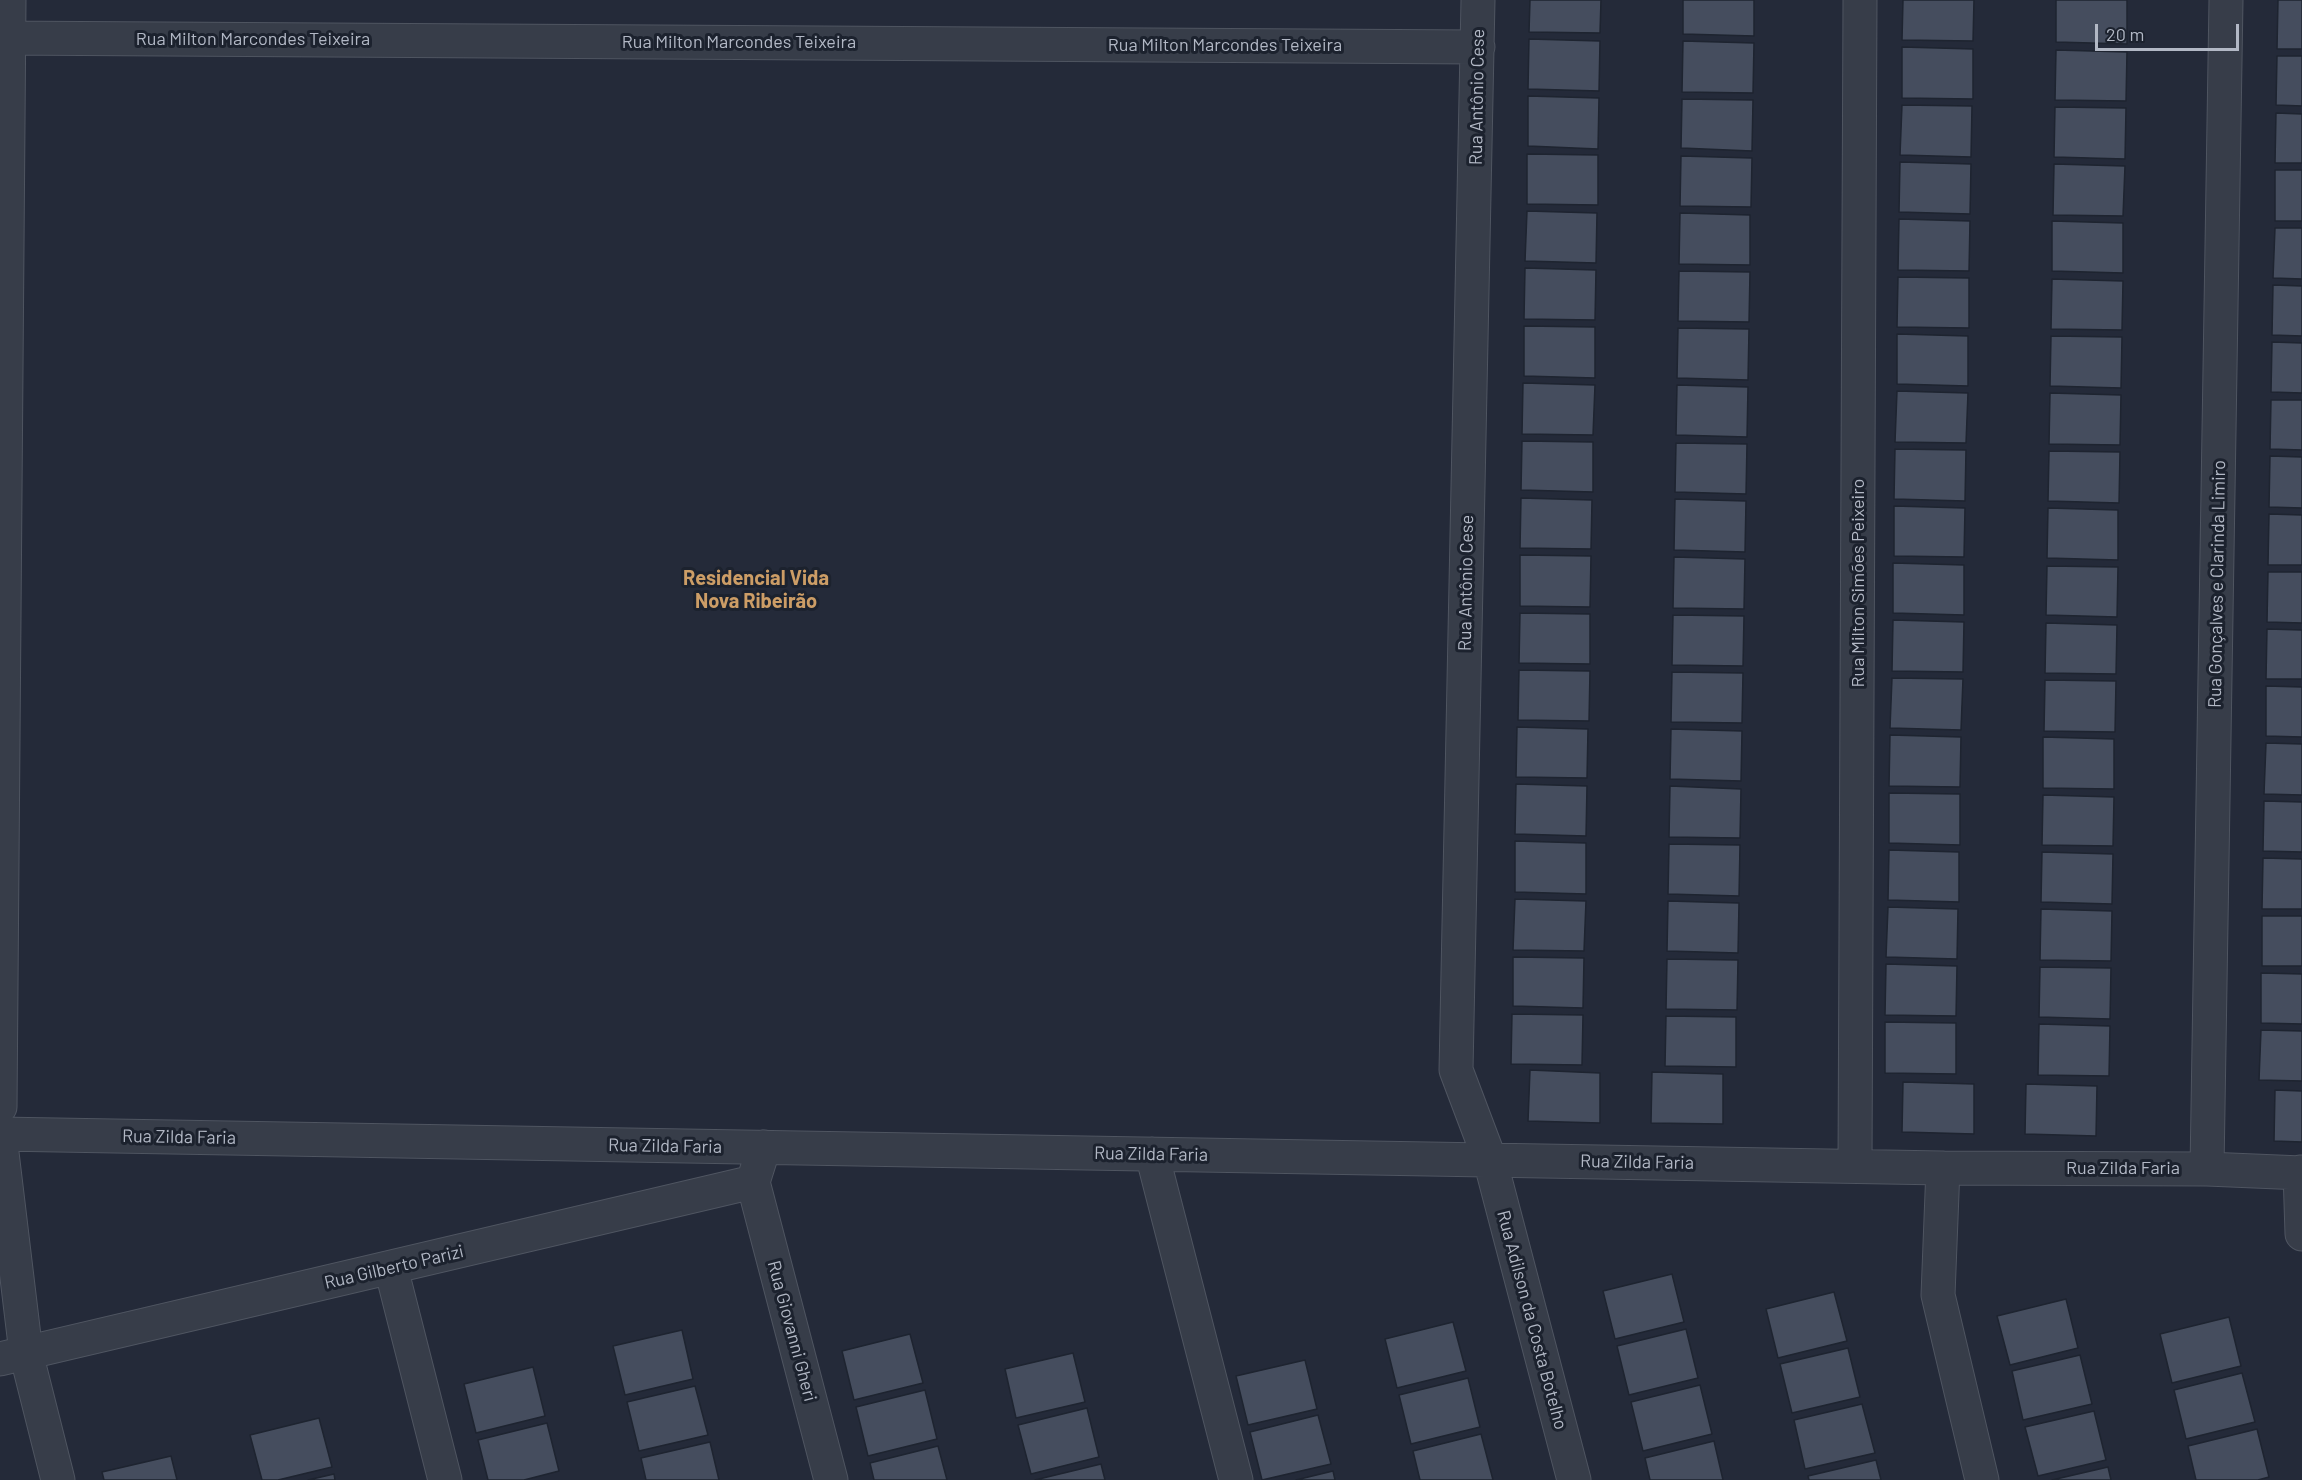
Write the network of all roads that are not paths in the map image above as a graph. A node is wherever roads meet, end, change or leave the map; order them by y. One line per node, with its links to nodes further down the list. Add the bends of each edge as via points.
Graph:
1 (9, 0): 5 (street)
2 (1478, 0): 6 (street, Rua Antônio Cese)
3 (1860, 0): 14 (street, Rua Milton Simões Peixeiro)
4 (2226, 0): 16 (street, Rua Gonçalves e Clarinda Limiro)
5 (4, 38): 6 (street, Rua Milton Marcondes Teixeira); 7 (street)
6 (1478, 47): 13 (street, Rua Antônio Cese, via 1456,1070)
7 (3, 399): 8 (street)
8 (2, 752): 9 (street)
9 (0, 1107)
10 (0, 1135): 11 (street, Rua Zilda Faria); 21 (street)
11 (764, 1147): 12 (street, Rua Zilda Faria); 18 (street)
12 (1152, 1154): 13 (street, Rua Zilda Faria); 25 (street)
13 (1490, 1160): 14 (street, Rua Zilda Faria); 26 (street, Rua Adilson da Costa Botelho)
14 (1855, 1166): 15 (street, Rua Zilda Faria)
15 (1943, 1168): 16 (street, Rua Zilda Faria); 27 (street, via 1938,1295)
16 (2207, 1169): 17 (street, Rua Zilda Faria)
17 (2301, 1172): 19 (street)
18 (753, 1182): 20 (street, Rua Gilberto Parizi); 24 (street, Rua Giovanni Gheri)
19 (2302, 1234)
20 (391, 1268): 21 (street, Rua Gilberto Parizi); 23 (street)
21 (13, 1356): 22 (street)
22 (58, 1480)
23 (445, 1480)
24 (831, 1480)
25 (1236, 1480)
26 (1574, 1480)
27 (1982, 1480)

